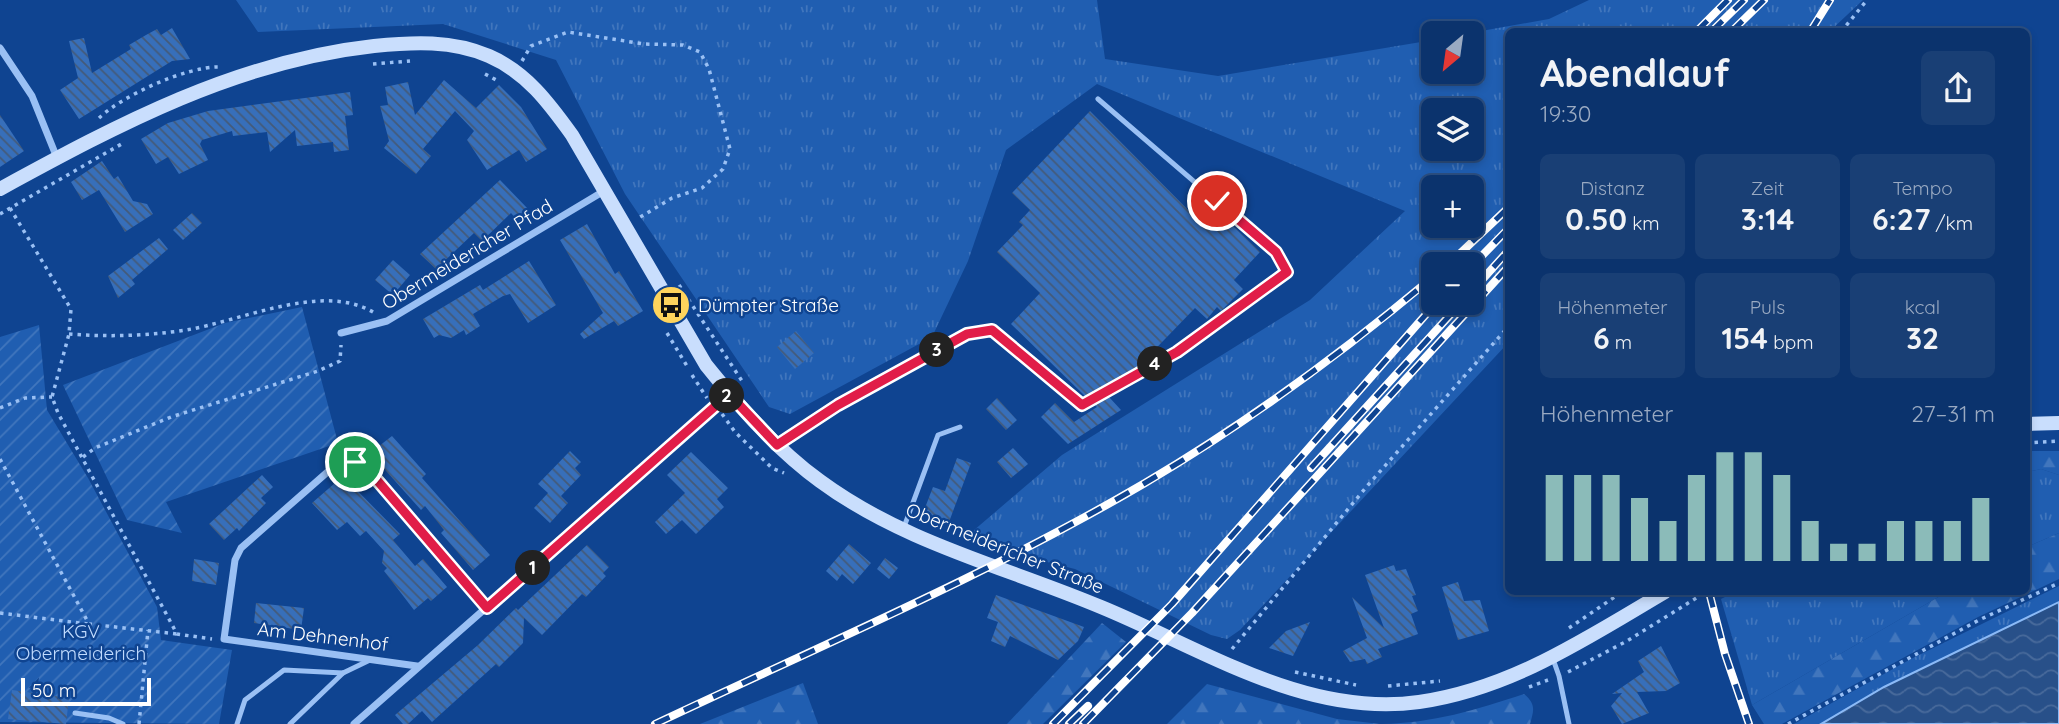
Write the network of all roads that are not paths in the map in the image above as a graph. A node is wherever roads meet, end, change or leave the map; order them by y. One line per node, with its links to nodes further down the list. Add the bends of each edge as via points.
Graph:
1 (0, 48): 3 (street, via 32,96)
2 (1098, 99): 11 (lane, via 1276,252 1287,272 1177,352 1082,405 992,330 967,334 838,405)
3 (57, 158): 4 (main road, Obermeidericher Straße, via 198,89 248,71 399,43 461,46 520,64); 5 (main road, Obermeidericher Straße)
4 (604, 191): 6 (street, Obermeidericher Pfad, via 387,321); 7 (main road, Obermeidericher Straße, via 706,365)
5 (3, 194)
6 (341, 332)
7 (729, 394): 11 (main road, Obermeidericher Straße); 14 (street)
8 (2059, 423): 9 (main road)
9 (2030, 424)
10 (960, 427): 12 (lane, via 938,435)
11 (777, 445): 12 (main road, Obermeidericher Straße, via 820,482)
12 (902, 530): 15 (main road, Obermeidericher Straße, via 1306,692 1377,704 1418,702 1509,678)
13 (1660, 595): 15 (main road, Obermeidericher Straße)
14 (487, 608): 16 (street, Am Dehnenhof, via 370,472 355,462 340,461 241,548 235,560 224,639); 17 (street)
15 (1552, 659): 24 (lane)
16 (370, 660): 17 (street, Am Dehnenhof); 18 (lane)
17 (417, 666): 23 (street)
18 (343, 673): 21 (lane, via 284,670 245,701); 22 (lane)
19 (75, 713): 20 (lane)
20 (123, 724)
21 (237, 724)
22 (290, 724)
23 (354, 724)
24 (1569, 724)

